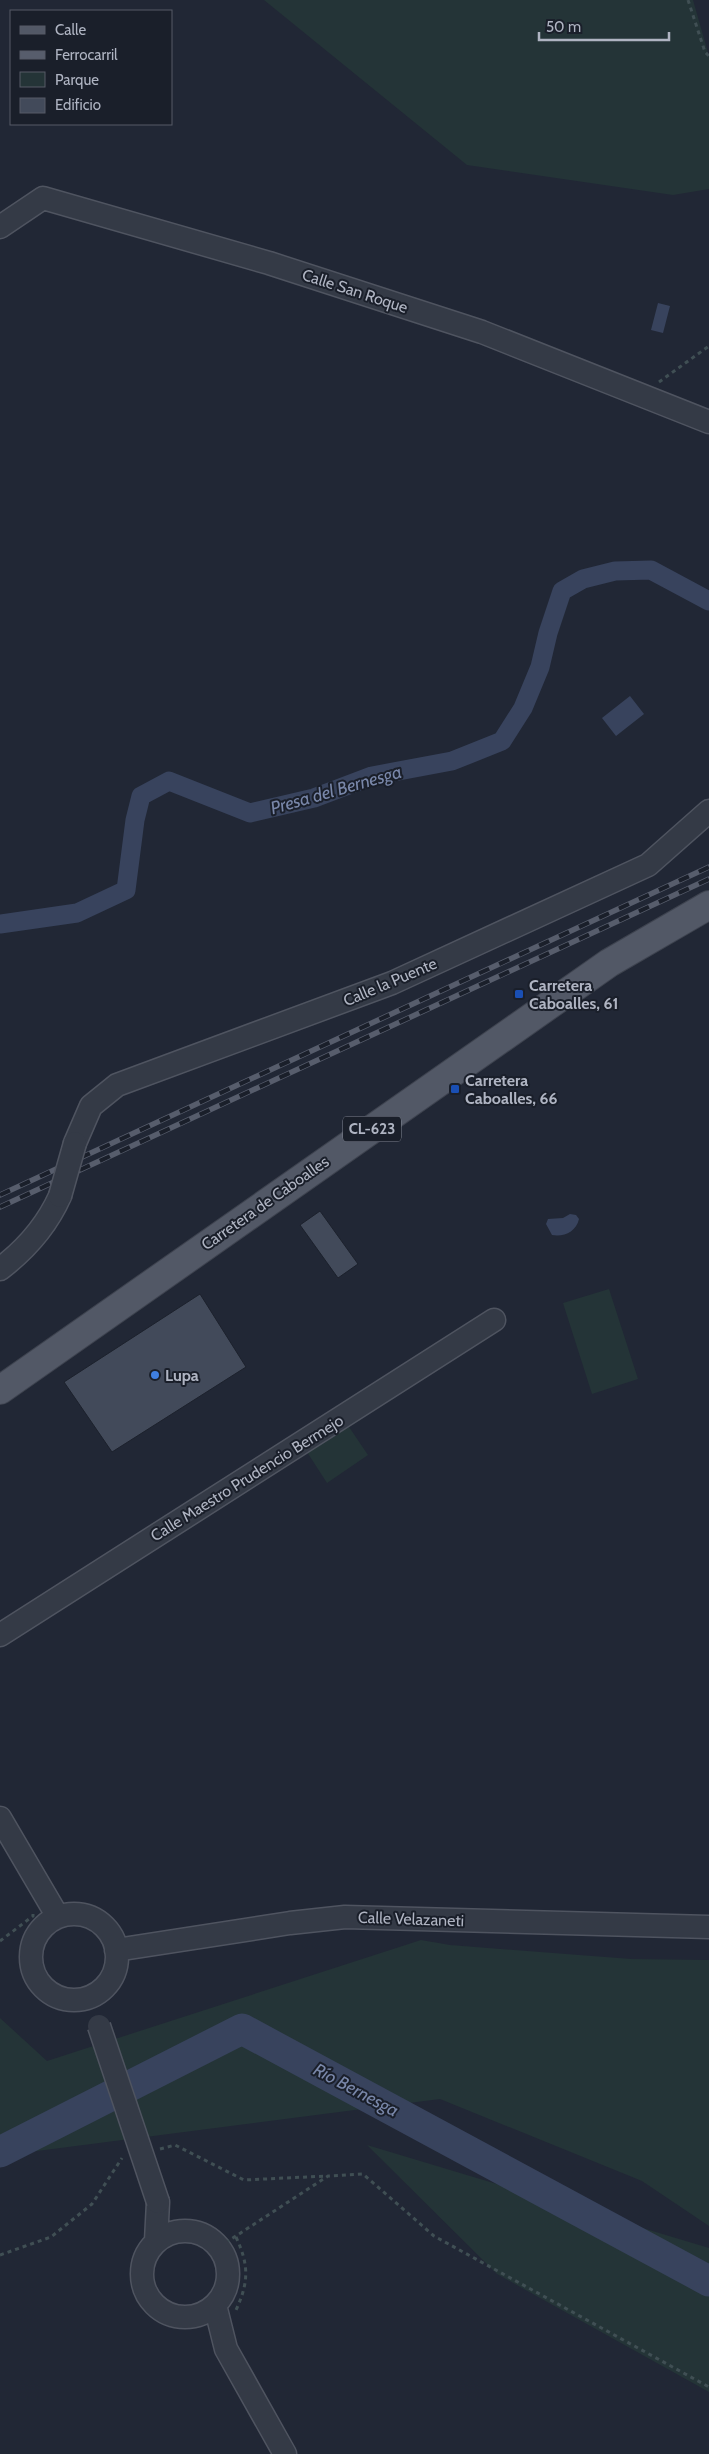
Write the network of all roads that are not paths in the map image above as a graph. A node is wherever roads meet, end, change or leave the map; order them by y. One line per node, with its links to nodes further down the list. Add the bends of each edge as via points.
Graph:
1 (0, 227): 2 (street, Calle San Roque, via 43,198 269,263 482,332)
2 (709, 422)
3 (709, 812): 5 (street, Calle la Puente, bridge, via 648,865 392,983 117,1085 91,1106 51,1216 15,1258)
4 (709, 905): 7 (main road, Carretera de Caboalles / CL-623, via 609,963)
5 (0, 1269)
6 (494, 1320): 8 (street, Calle Maestro Prudencio Bermejo)
7 (0, 1390)
8 (0, 1635)
9 (0, 1818): 10 (street)
10 (58, 1917): 12 (street, via 83,1915 95,1920 105,1927); 13 (street, via 46,1924 32,1947 34,1973 51,1994 64,1999)
11 (709, 1927): 12 (street, Calle Velazaneti, via 345,1917)
12 (116, 1950): 13 (street, via 111,1978)
13 (90, 1997): 14 (street, bridge)
14 (158, 2202): 15 (street); 16 (street)
15 (184, 2230): 16 (street, via 174,2231); 17 (street, via 204,2234 226,2258 228,2277 223,2295)
16 (156, 2241): 18 (street, via 142,2265 141,2279 145,2292 164,2312 177,2317)
17 (215, 2305): 18 (street); 19 (street)
18 (191, 2317): 19 (street)
19 (226, 2349): 20 (street)
20 (284, 2454)

